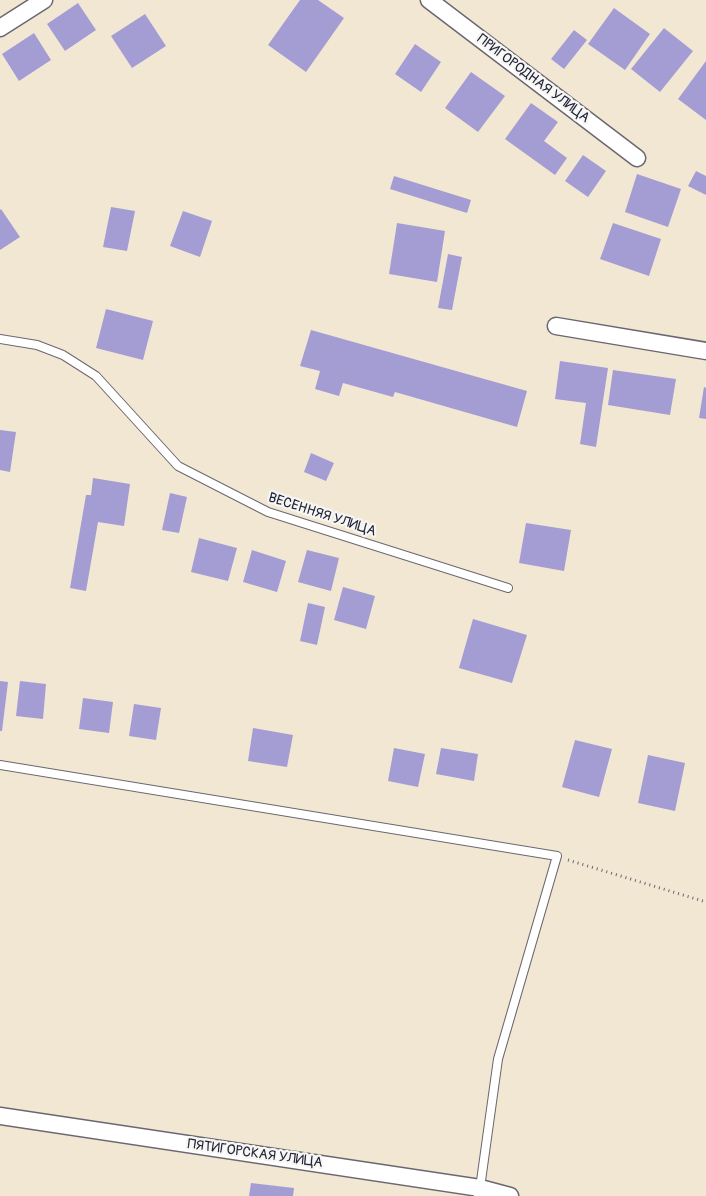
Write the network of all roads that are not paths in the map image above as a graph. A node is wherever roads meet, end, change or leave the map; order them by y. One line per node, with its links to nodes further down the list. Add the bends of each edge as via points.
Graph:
1 (44, 0): 3 (street)
2 (429, 0): 4 (street, ПРИГОРОДНАЯ УЛИЦА)
3 (0, 28)
4 (637, 158)
5 (556, 326): 7 (street)
6 (0, 339): 8 (lane, ВЕСЕННЯЯ УЛИЦА, via 37,345 79,365 96,376 178,466 268,512)
7 (706, 351)
8 (508, 588)
9 (0, 765): 11 (lane, via 557,856 498,1059)
10 (0, 1116): 11 (street, ПЯТИГОРСКАЯ УЛИЦА)
11 (479, 1192): 12 (street, ПЯТИГОРСКАЯ УЛИЦА)
12 (510, 1196)

